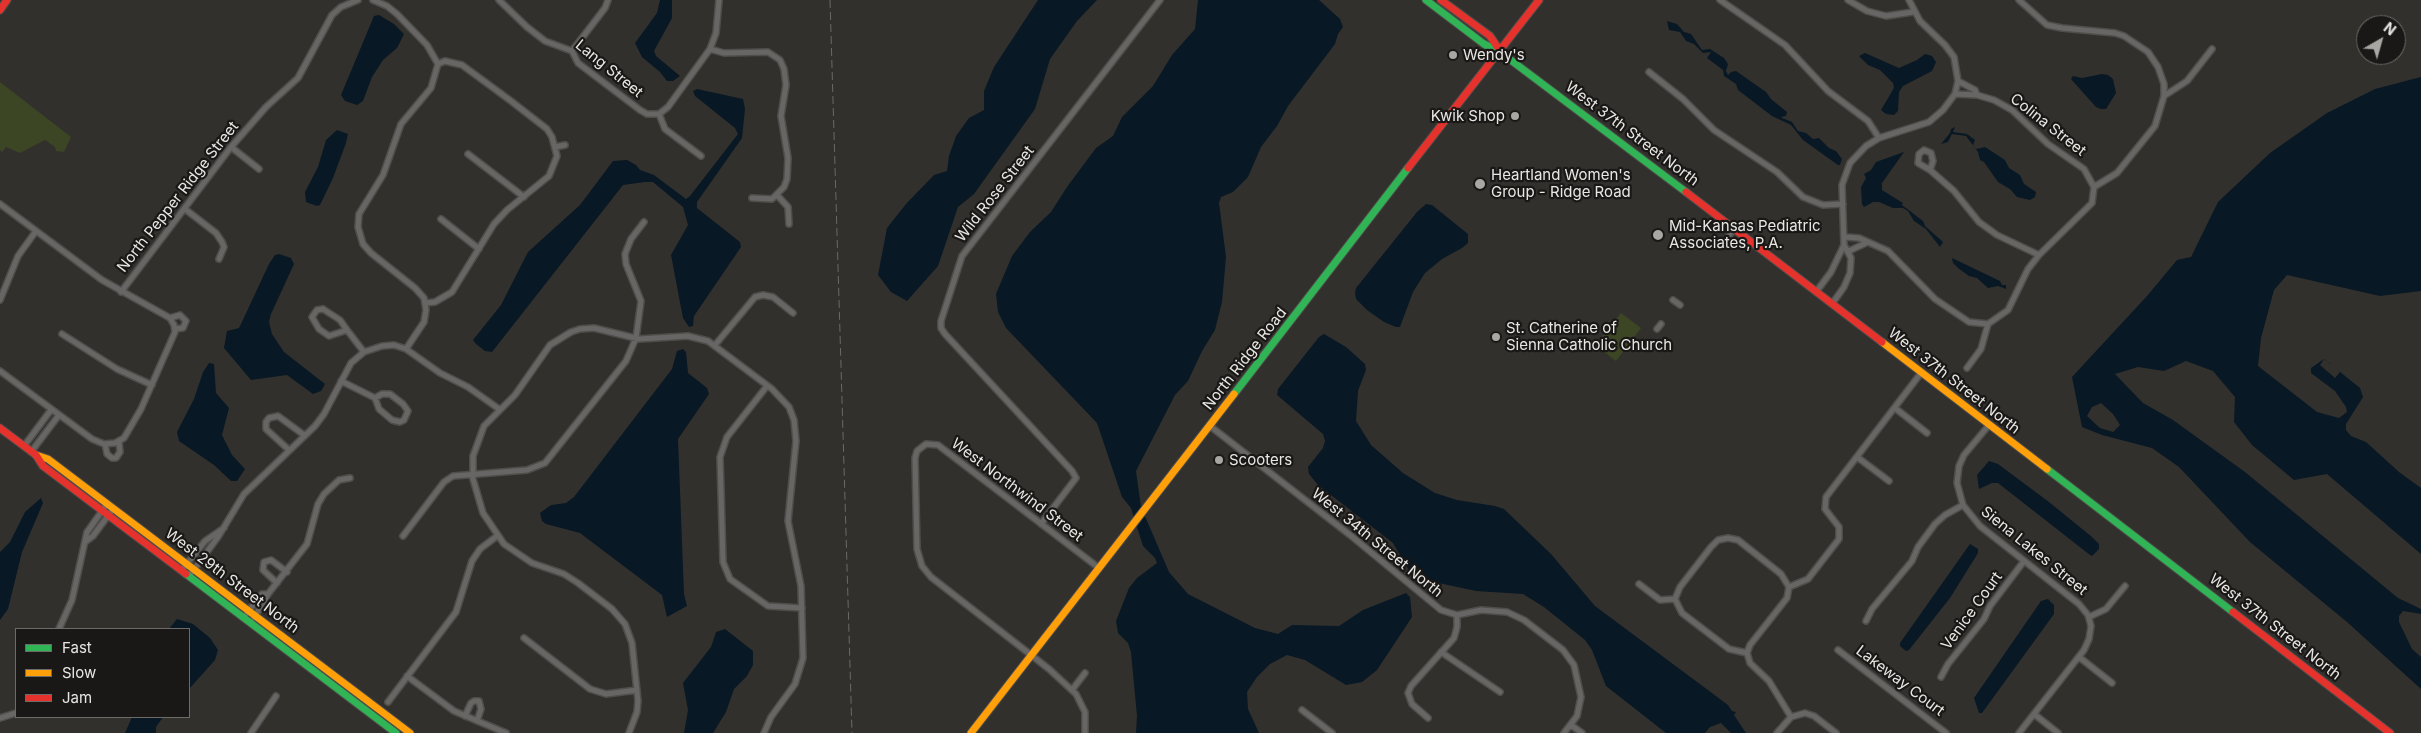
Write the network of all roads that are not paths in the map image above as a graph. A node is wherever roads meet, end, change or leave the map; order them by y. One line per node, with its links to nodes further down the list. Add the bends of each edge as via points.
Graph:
1 (7, 0): 15 (main road)
2 (358, 0): 30 (street, North Pepper Ridge Street, via 332,15 298,78 266,107)
3 (373, 0): 21 (street, via 397,14 426,45)
4 (499, 0): 19 (street, Lang Street, via 545,41)
5 (608, 0): 19 (street)
6 (719, 0): 17 (street, via 718,23)
7 (1160, 0): 102 (street, Wild Rose Street, via 962,256 942,321 944,334 1076,478)
8 (1426, 0): 20 (main road, West 37th Street North, via 1484,44)
9 (1441, 0): 20 (main road, West 37th Street North, via 1490,36)
10 (1539, 0): 20 (main road, North Ridge Road)
11 (1720, 0): 28 (street, via 1785,45 1828,92 1868,122)
12 (1848, 0): 16 (street, via 1867,11 1886,16)
13 (1909, 0): 16 (street)
14 (2019, 0): 26 (street, via 2047,25 2115,32 2133,40 2148,52 2158,67)
15 (0, 10)
16 (1913, 12): 23 (street, via 1954,57)
17 (710, 49): 27 (street, via 668,107); 37 (street, via 724,53 768,52 780,60 786,85 781,116 788,165 787,179)
18 (2212, 49): 26 (street, via 2187,82)
19 (572, 51): 27 (street, Lang Street, via 578,63 640,110 646,114)
20 (1500, 52): 46 (main road, West 37th Street North); 85 (main road, North Ridge Road)
21 (438, 64): 31 (street, via 454,61 472,72 547,129); 60 (street, via 431,88 401,124 383,175 359,214 358,227 371,253 415,288)
22 (1649, 72): 41 (street, via 1714,130 1777,172 1804,197 1823,205)
23 (1958, 82): 24 (street); 25 (street, Colina Street, via 1975,90)
24 (1955, 94): 25 (street, Colina Street); 28 (street, via 1929,122)
25 (1977, 95): 36 (street, Colina Street, via 2012,110 2048,144 2084,169)
26 (2164, 96): 36 (street, via 2155,126 2117,173)
27 (659, 114): 33 (street, via 665,129)
28 (1879, 138): 41 (street, via 1850,163 1844,178)
29 (565, 145): 31 (street)
30 (231, 147): 34 (street); 42 (street, North Pepper Ridge Street)
31 (556, 147): 38 (street, via 557,156 550,176)
32 (468, 154): 38 (street)
33 (700, 156)
34 (259, 169)
35 (1930, 170): 54 (street, via 1991,231)
36 (2094, 187): 54 (street, via 2094,198 2088,209)
37 (777, 195): 39 (street, via 765,200); 45 (street, via 788,208)
38 (524, 197): 52 (street, via 494,224)
39 (752, 198)
40 (0, 204): 47 (street)
41 (1843, 204): 49 (street)
42 (185, 209): 55 (street, via 222,242 224,247); 56 (street, North Pepper Ridge Street)
43 (440, 219): 52 (street)
44 (644, 222): 69 (street, via 631,239 625,259 641,301)
45 (789, 224)
46 (1734, 228): 48 (street); 57 (main road, West 37th Street North)
47 (36, 231): 56 (street); 58 (street, via 18,256)
48 (1729, 236)
49 (1845, 237): 50 (street, via 1859,238); 51 (street)
50 (1866, 243): 53 (street); 65 (street, via 1888,251 1924,289 1962,319)
51 (1844, 245): 53 (street); 57 (street, via 1831,272)
52 (479, 248): 60 (street, via 452,292 435,302)
53 (1849, 251): 61 (street, via 1850,273)
54 (2038, 254): 65 (street, via 2008,310)
55 (219, 259)
56 (121, 292): 64 (street, North Pepper Ridge Street)
57 (1816, 292): 61 (main road, West 37th Street North)
58 (0, 300)
59 (1673, 300): 62 (street)
60 (426, 303): 71 (street, via 424,322)
61 (1832, 304): 75 (main road, West 37th Street North)
62 (1680, 305)
63 (793, 313): 70 (street, via 773,298 756,297 749,301)
64 (170, 318): 66 (street); 66 (street, North Pepper Ridge Street, via 180,315 186,321 183,328)
65 (1988, 324): 73 (street, via 1981,349)
66 (175, 329): 77 (street)
67 (347, 330): 67 (street, via 329,311 318,310 312,317 329,336); 72 (street)
68 (62, 334): 77 (street, via 117,369)
69 (636, 338): 70 (street, via 697,337); 81 (street, via 594,328 571,332 550,345 515,394); 95 (street, via 626,361 545,463 527,470)
70 (715, 345): 78 (street)
71 (406, 348): 72 (street, via 382,346); 81 (street)
72 (364, 352): 76 (street, via 351,363)
73 (1967, 368)
74 (0, 371): 82 (street)
75 (1921, 373): 80 (street); 84 (main road, West 37th Street North)
76 (341, 381): 79 (street); 88 (street, via 324,414)
77 (152, 385): 89 (street)
78 (767, 386): 119 (street, via 782,397 794,420 796,441 788,521 801,586); 119 (street, via 727,437 720,457 722,562 730,580 768,606)
79 (375, 398): 79 (street, via 379,409 392,420 400,422 406,417 406,406 393,395)
80 (1895, 408): 87 (street); 94 (street)
81 (499, 409): 95 (street, via 477,440 472,456)
82 (51, 410): 83 (street); 91 (street)
83 (58, 415): 90 (street, via 92,439); 93 (street)
84 (1989, 425): 98 (street, Siena Lakes Street, via 1959,466 1957,483); 167 (main road, West 37th Street North)
85 (1210, 426): 110 (main road, North Ridge Road); 121 (street, West 34th Street North, via 1441,610)
86 (0, 428): 91 (main road, West 29th Street North)
87 (1927, 433)
88 (304, 435): 92 (street); 92 (street, via 278,416 269,418 266,429)
89 (119, 442): 90 (street); 90 (street, via 120,452 116,458 107,454)
90 (105, 444)
91 (24, 446): 93 (main road, West 29th Street North)
92 (289, 450): 104 (street, via 244,494)
93 (34, 453): 99 (main road, West 29th Street North, via 48,459); 100 (main road, West 29th Street North, via 43,466)
94 (1858, 457): 97 (street); 115 (street, via 1824,500 1824,509 1839,527 1840,539 1808,579)
95 (472, 474): 105 (street, via 453,476 444,482); 106 (street, via 478,502)
96 (350, 478): 111 (street, via 339,480 324,494 307,544)
97 (1889, 481)
98 (1963, 505): 108 (street, Siena Lakes Street, via 1980,526); 124 (street, via 1935,524 1912,561 1872,609)
99 (110, 507): 100 (street); 109 (main road, West 29th Street North)
100 (106, 513): 101 (street); 103 (street); 109 (main road, West 29th Street North)
101 (93, 524): 103 (street); 107 (street)
102 (1041, 524): 110 (street, West Northwind Street); 130 (street, West Northwind Street, via 938,445 926,444 917,451 917,549 922,566 931,577)
103 (99, 528): 107 (street)
104 (224, 528): 109 (street, via 205,540); 112 (street)
105 (404, 536)
106 (497, 536): 133 (street, via 476,554 456,612); 137 (street, via 520,556 564,574 612,609 624,624 632,643)
107 (85, 542): 125 (street, via 72,600)
108 (2024, 561): 122 (street, Siena Lakes Street, via 2076,601); 134 (street, Venice Court)
109 (185, 567): 112 (main road, West 29th Street North)
110 (1099, 568): 130 (main road, North Ridge Road)
111 (287, 572): 113 (street); 113 (street, via 271,560 264,562 263,570)
112 (192, 573): 120 (main road, West 29th Street North)
113 (277, 583): 117 (street)
114 (1639, 584): 118 (street, via 1660,600)
115 (1789, 586): 118 (street, via 1781,574 1741,542 1724,538 1706,554 1680,587); 129 (street, via 1787,598)
116 (2125, 586): 122 (street, via 2106,609)
117 (268, 594): 120 (street, via 262,594); 123 (street)
118 (1675, 599): 129 (street, via 1682,613 1729,649)
119 (802, 608): 156 (street, via 803,658 795,684 771,717)
120 (246, 614): 123 (main road, West 29th Street North)
121 (1457, 615): 128 (street, via 1456,633); 150 (street, via 1481,610 1507,612 1524,620 1563,650 1574,665 1581,697)
122 (2088, 617): 131 (street, via 2090,636)
123 (253, 619): 136 (main road, West 29th Street North)
124 (1866, 621)
125 (59, 628)
126 (524, 638): 137 (street, via 590,688 606,694)
127 (1838, 650): 164 (street, Lakeway Court)
128 (1441, 652): 139 (street); 148 (street, via 1408,693 1412,704)
129 (1747, 653): 146 (street, via 1750,663 1768,681)
130 (1032, 655): 138 (street); 157 (main road, North Ridge Road)
131 (2078, 657): 135 (street); 144 (street)
132 (1085, 672): 138 (street)
133 (407, 676): 141 (street); 145 (street)
134 (1941, 677)
135 (2112, 683)
136 (342, 687): 152 (main road, West 29th Street North); 153 (main road, West 29th Street North)
137 (637, 690): 155 (street, via 637,712)
138 (1072, 690): 158 (street, via 1083,705)
139 (1500, 692)
140 (276, 696): 151 (street)
141 (388, 702)
142 (1302, 710): 159 (street)
143 (14, 714): 147 (street)
144 (2034, 714): 165 (street); 166 (street)
145 (465, 716): 149 (street); 149 (street, via 471,703 479,701 481,709)
146 (1791, 717): 162 (street); 163 (street, via 1801,713 1814,716)
147 (0, 718)
148 (1428, 718)
149 (477, 721): 154 (street)
150 (1571, 725): 160 (street); 161 (street)
151 (252, 733)
152 (396, 733)
153 (410, 733)
154 (506, 733)
155 (629, 733)
156 (764, 733)
157 (971, 733)
158 (1085, 733)
159 (1332, 733)
160 (1564, 733)
161 (1582, 733)
162 (1777, 733)
163 (1836, 733)
164 (1946, 733)
165 (2019, 733)
166 (2058, 733)
167 (2390, 733)

